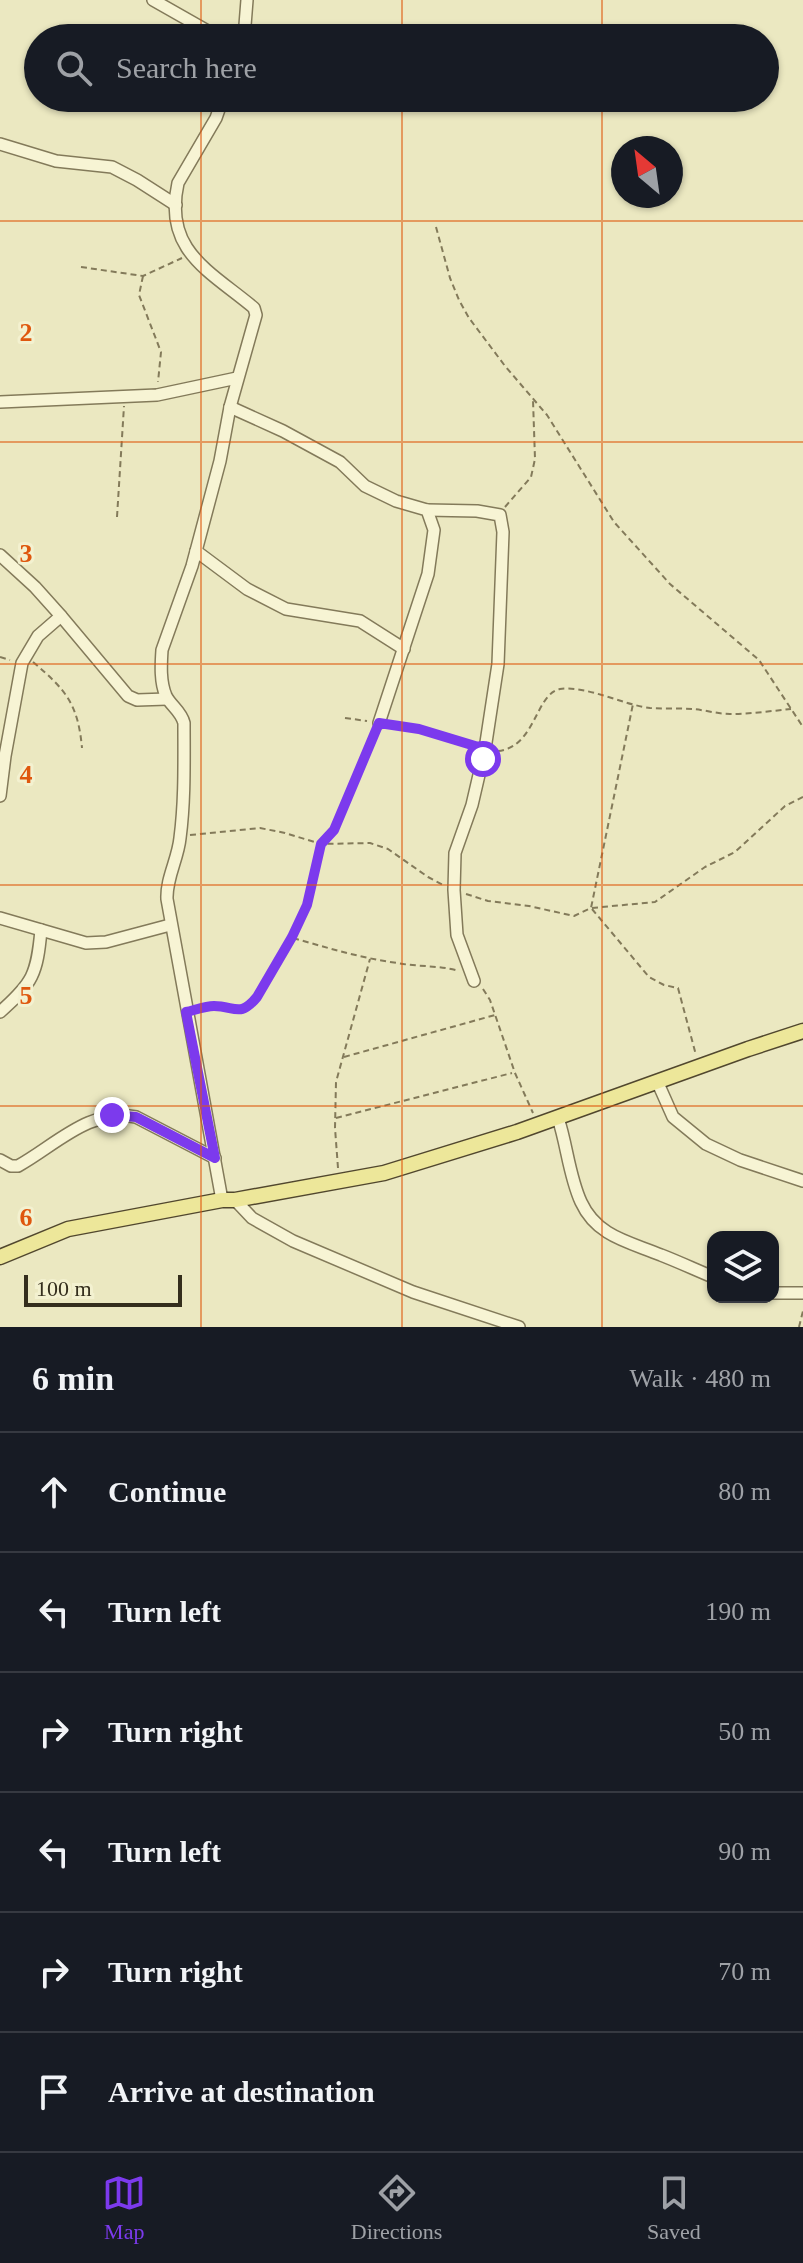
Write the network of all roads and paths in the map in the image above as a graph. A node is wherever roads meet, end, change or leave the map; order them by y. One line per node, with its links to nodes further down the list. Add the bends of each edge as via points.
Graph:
1 (153, 0): 3 (street)
2 (247, 0): 4 (street)
3 (195, 24)
4 (245, 24)
5 (218, 112): 7 (street, via 178,183)
6 (0, 144): 7 (street, via 56,161 112,167)
7 (176, 205): 9 (street, via 179,234)
8 (436, 227): 15 (path, via 459,300)
9 (190, 254): 11 (path); 12 (street, via 256,312)
10 (81, 267): 11 (path)
11 (143, 276): 13 (path, via 139,295 161,352)
12 (237, 378): 13 (street); 17 (street)
13 (157, 395): 14 (street)
14 (125, 397): 16 (street); 20 (path)
15 (533, 398): 19 (path, via 531,477); 28 (path, via 614,522 670,584 759,660)
16 (0, 402)
17 (230, 407): 18 (street, via 340,462 365,486); 21 (street)
18 (427, 510): 19 (street); 24 (street, via 434,530 428,574)
19 (500, 515): 33 (street, via 498,664)
20 (117, 517)
21 (196, 551): 24 (street, via 247,589 286,609 360,621); 26 (street, via 162,650)
22 (0, 555): 23 (street)
23 (61, 616): 25 (street, via 38,636); 26 (street, via 128,696)
24 (404, 649): 30 (street)
25 (26, 656): 32 (path, via 71,702); 34 (street)
26 (167, 699): 37 (street, via 184,723)
27 (633, 704): 28 (path, via 728,714); 33 (path, via 558,689 520,741 502,751); 40 (path)
28 (793, 709): 31 (path)
29 (345, 718): 30 (path)
30 (379, 723): 33 (path); 38 (path, via 334,830)
31 (803, 727)
32 (82, 748)
33 (485, 749): 39 (street, via 455,853)
34 (2, 756): 35 (street)
35 (0, 796)
36 (803, 797): 40 (path, via 785,806 735,852 655,902)
37 (181, 835): 38 (path, via 260,828); 42 (street, via 167,890)
38 (321, 844): 39 (path, via 370,843 388,849); 44 (path, via 307,905)
39 (454, 890): 40 (path, via 574,916); 46 (street, via 457,935)
40 (591, 908): 52 (path, via 649,977 678,988)
41 (0, 918): 43 (street)
42 (170, 925): 43 (street, via 86,943); 48 (street)
43 (41, 930): 47 (street, via 32,979)
44 (292, 937): 45 (path); 48 (path, via 250,1006)
45 (370, 959): 46 (path, via 438,965); 51 (path)
46 (474, 981): 49 (path, via 485,991)
47 (0, 1012)
48 (186, 1012): 58 (street)
49 (495, 1015): 51 (path); 53 (path)
50 (803, 1031): 52 (main road)
51 (342, 1057): 55 (path)
52 (699, 1066): 54 (main road)
53 (515, 1073): 55 (path); 57 (path)
54 (657, 1081): 56 (main road); 61 (street, via 673,1117 706,1144)
55 (335, 1118): 60 (path)
56 (558, 1118): 57 (main road); 64 (street, via 576,1189 600,1228)
57 (540, 1124): 60 (main road, via 384,1173)
58 (215, 1158): 59 (street, via 136,1117 112,1115 93,1120 18,1166); 62 (street)
59 (0, 1160)
60 (339, 1181): 62 (main road)
61 (803, 1181)
62 (229, 1200): 63 (main road, via 68,1229); 68 (street, via 293,1241 413,1292)
63 (0, 1257)
64 (707, 1274)
65 (779, 1293): 66 (street)
66 (803, 1293)
67 (803, 1311): 69 (path)
68 (519, 1327)
69 (799, 1327)

